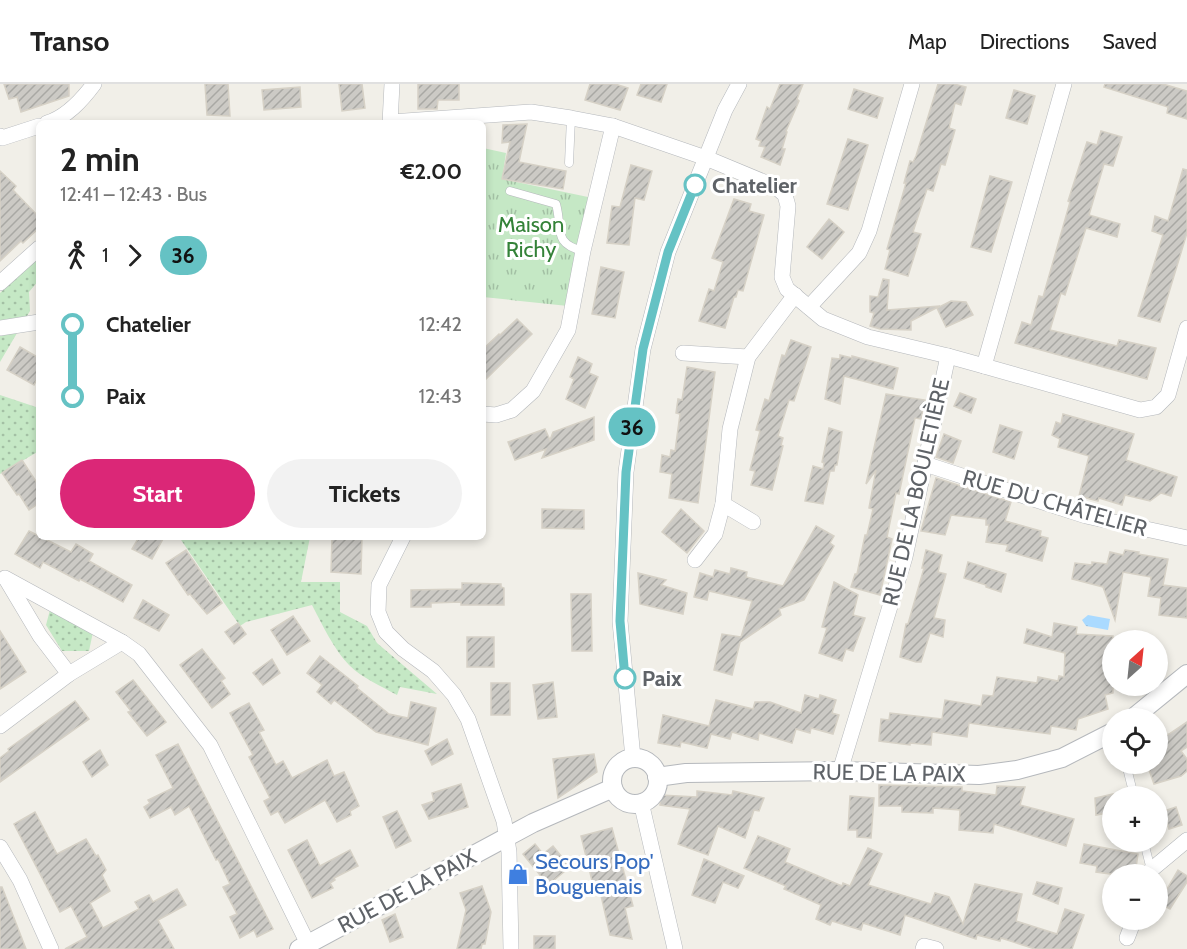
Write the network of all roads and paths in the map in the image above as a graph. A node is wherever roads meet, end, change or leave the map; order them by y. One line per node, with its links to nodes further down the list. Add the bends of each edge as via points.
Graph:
1 (94, 84): 7 (street)
2 (392, 84): 8 (street)
3 (739, 84): 13 (street)
4 (912, 84): 20 (street, via 860,253)
5 (1064, 84): 27 (street, RUE DE LA BOULETIÈRE)
6 (571, 118): 9 (street, via 531,112); 10 (street); 14 (lane)
7 (56, 120)
8 (390, 120)
9 (418, 120)
10 (613, 126): 13 (street); 17 (street)
11 (36, 127): 12 (street)
12 (0, 136)
13 (706, 158): 19 (street, via 776,187 785,195 788,206 782,277); 42 (street, via 668,252 647,333 626,472 620,621)
14 (569, 163)
15 (510, 191): 17 (lane, via 556,204 564,243)
16 (36, 251): 18 (street)
17 (584, 251): 28 (street, via 568,330 533,391 512,410)
18 (0, 283)
19 (795, 295): 20 (street); 26 (street)
20 (809, 307): 25 (street, via 823,319 868,337)
21 (36, 322): 23 (street)
22 (1187, 327): 27 (street, via 1168,395 1156,407 1140,410)
23 (0, 328)
24 (683, 353): 26 (street)
25 (948, 356): 27 (street, RUE DE LA BOULETIÈRE); 29 (street, RUE DE LA BOULETIÈRE)
26 (747, 357): 30 (street, via 730,429)
27 (984, 366)
28 (486, 414)
29 (925, 464): 32 (street, RUE DU CHÂTELIER, via 1086,516); 43 (street, RUE DE LA BOULETIÈRE, via 905,557)
30 (723, 504): 31 (street); 34 (street, via 715,534)
31 (753, 522)
32 (1187, 538)
33 (402, 540): 47 (street, via 379,585 378,612 386,632 454,694 468,719 504,821)
34 (694, 560)
35 (2, 574): 36 (street); 37 (street)
36 (122, 642): 37 (street); 53 (street, via 139,654 210,745)
37 (69, 674): 40 (street)
38 (1187, 674): 39 (street)
39 (1145, 708)
40 (0, 726)
41 (1102, 738): 43 (street, RUE DE LA PAIX, via 1062,758 979,775)
42 (633, 758): 44 (street, via 648,762); 45 (street, via 615,769)
43 (840, 771): 44 (street, RUE DE LA PAIX, via 686,773)
44 (657, 777): 46 (street, via 654,792)
45 (613, 788): 46 (street, via 622,800); 47 (street, RUE DE LA PAIX)
46 (641, 802): 56 (street)
47 (506, 838): 53 (street, RUE DE LA PAIX); 55 (street)
48 (1187, 840): 50 (street)
49 (0, 847): 54 (street, via 21,880)
50 (1159, 864)
51 (1130, 930): 52 (street)
52 (1127, 938)
53 (303, 946)
54 (51, 949)
55 (511, 949)
56 (675, 949)
57 (924, 949): 58 (street)
58 (936, 949)

